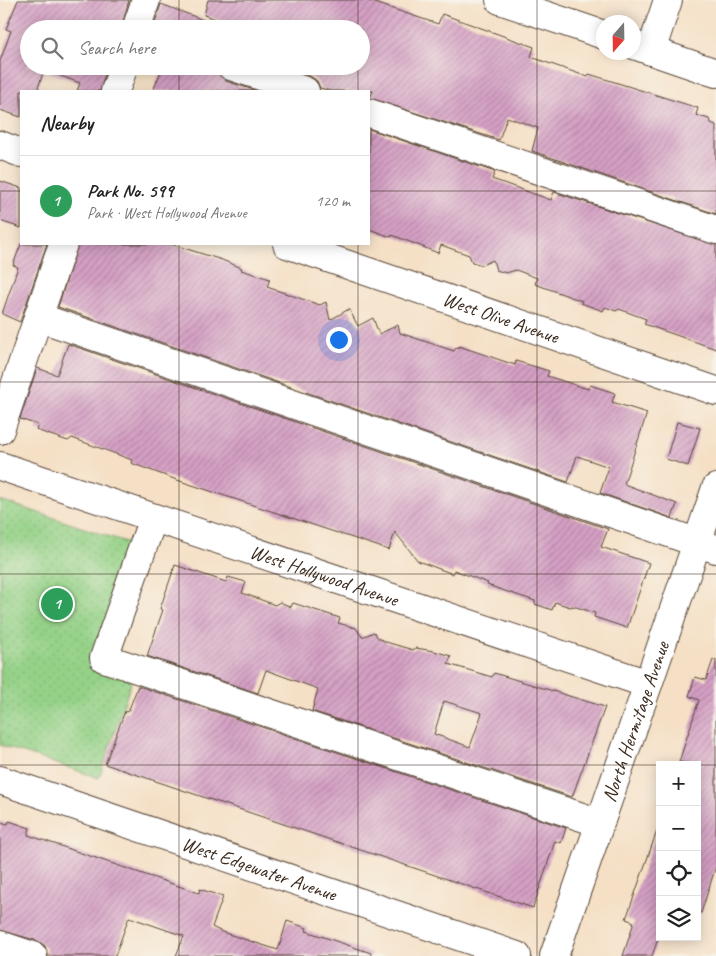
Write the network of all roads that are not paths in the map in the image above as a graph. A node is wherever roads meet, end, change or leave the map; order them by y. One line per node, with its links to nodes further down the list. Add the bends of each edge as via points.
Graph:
1 (146, 0): 4 (street)
2 (500, 0): 5 (street)
3 (668, 0): 6 (street)
4 (139, 20)
5 (596, 32)
6 (642, 48): 7 (street)
7 (716, 73)
8 (121, 75): 10 (street)
9 (258, 75): 11 (street)
10 (115, 90)
11 (302, 90)
12 (370, 113): 15 (street)
13 (0, 145): 14 (street)
14 (20, 153)
15 (716, 230)
16 (63, 245): 18 (street)
17 (290, 245): 19 (street, West Olive Avenue)
18 (38, 317): 20 (street); 24 (street)
19 (716, 391)
20 (0, 430)
21 (0, 466): 23 (street, West Hollywood Avenue)
22 (716, 488): 24 (street, North Hermitage Avenue)
23 (153, 518): 25 (street, West Hollywood Avenue); 27 (street, via 104,658)
24 (706, 546): 25 (street, North Hermitage Avenue)
25 (648, 684): 27 (street, North Hermitage Avenue)
26 (0, 780): 30 (street, West Edgewater Avenue)
27 (600, 822): 31 (street, North Hermitage Avenue)
28 (0, 945): 29 (street)
29 (33, 956)
30 (517, 956)
31 (554, 956)

